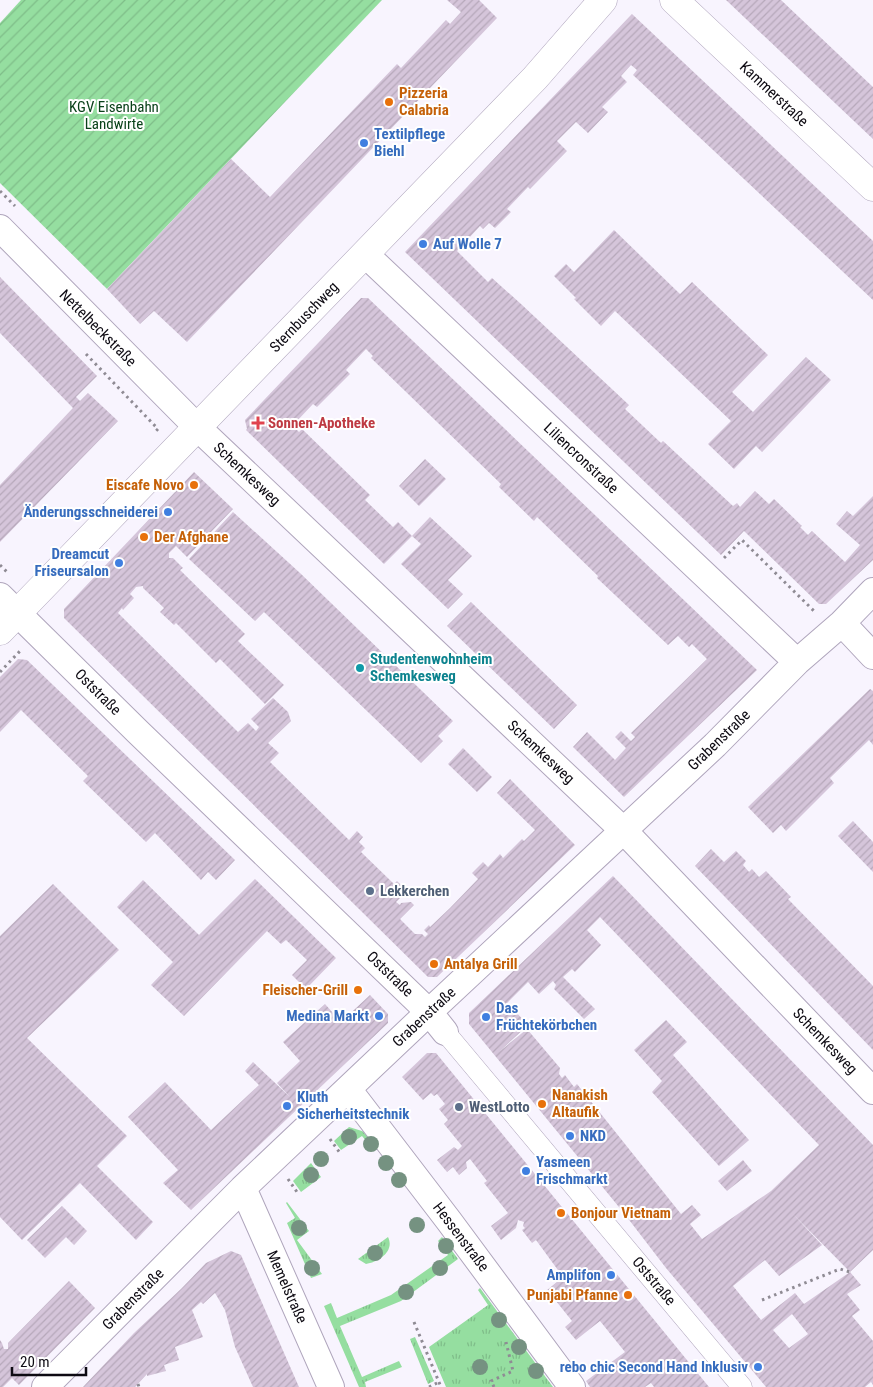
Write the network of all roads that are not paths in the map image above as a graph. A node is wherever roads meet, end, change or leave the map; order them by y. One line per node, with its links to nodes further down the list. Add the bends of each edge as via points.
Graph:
1 (603, 0): 5 (main road, Sternbuschweg, via 535,78)
2 (674, 0): 3 (main road, Kammerstraße)
3 (873, 187)
4 (0, 228): 6 (street, Nettelbeckstraße)
5 (365, 254): 6 (main road, Sternbuschweg); 11 (street, Liliencronstraße, via 713,566)
6 (197, 427): 8 (main road, Sternbuschweg); 12 (street, Schemkesweg)
7 (873, 591): 9 (street, Grabenstraße)
8 (5, 613): 13 (street, Oststraße, via 55,649)
9 (838, 627): 10 (street); 11 (street, Grabenstraße)
10 (873, 656)
11 (797, 662): 12 (street, Grabenstraße)
12 (624, 831): 13 (street, Grabenstraße); 16 (street, Schemkesweg)
13 (429, 1012): 14 (street, Oststraße); 15 (street, Grabenstraße)
14 (445, 1032): 21 (street, Oststraße)
15 (348, 1089): 17 (street, Grabenstraße); 20 (street, Hessenstraße)
16 (873, 1090)
17 (243, 1188): 18 (street, Grabenstraße); 19 (street, Memelstraße)
18 (45, 1387)
19 (331, 1387)
20 (572, 1387)
21 (742, 1387)

